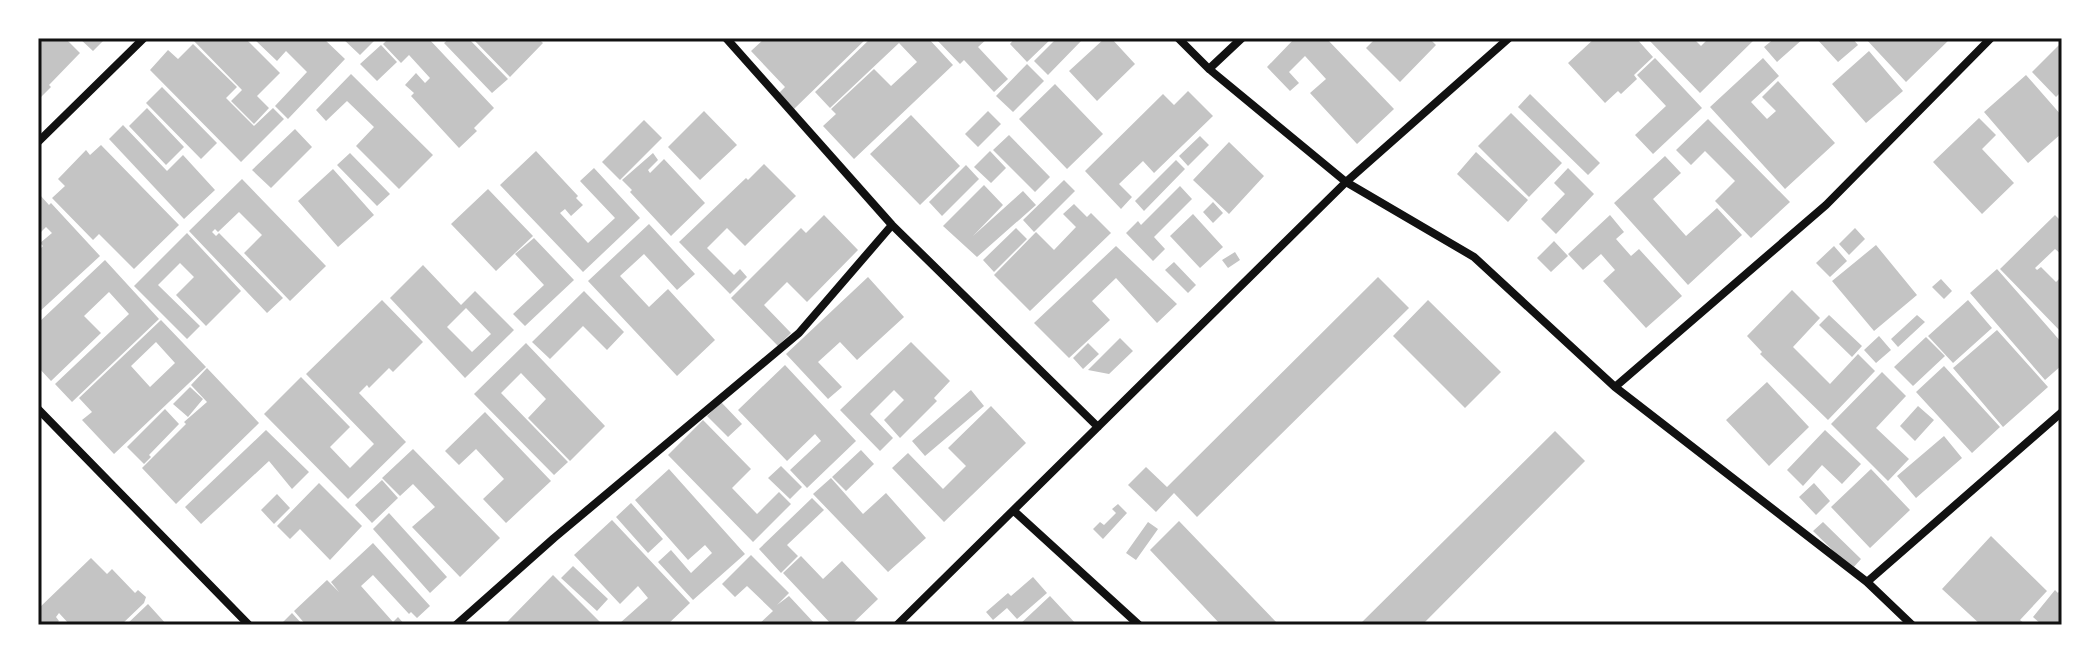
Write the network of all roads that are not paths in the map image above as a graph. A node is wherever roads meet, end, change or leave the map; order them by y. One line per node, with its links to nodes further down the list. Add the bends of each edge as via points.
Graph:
1 (144, 38): 8 (street)
2 (726, 38): 10 (street)
3 (1178, 38): 7 (street)
4 (1242, 38): 7 (street)
5 (1509, 38): 9 (street)
6 (1991, 38): 11 (street, via 1826,205)
7 (1209, 69): 9 (street)
8 (38, 142)
9 (1346, 182): 11 (street, via 1474,257); 14 (street)
10 (892, 225): 14 (street); 18 (street, via 799,333)
11 (1615, 387): 16 (street)
12 (38, 409): 17 (street)
13 (2062, 412): 16 (street)
14 (1098, 427): 15 (street)
15 (1014, 511): 19 (street); 20 (street)
16 (1867, 582): 21 (street)
17 (249, 625)
18 (456, 625)
19 (897, 625)
20 (1139, 625)
21 (1912, 625)

